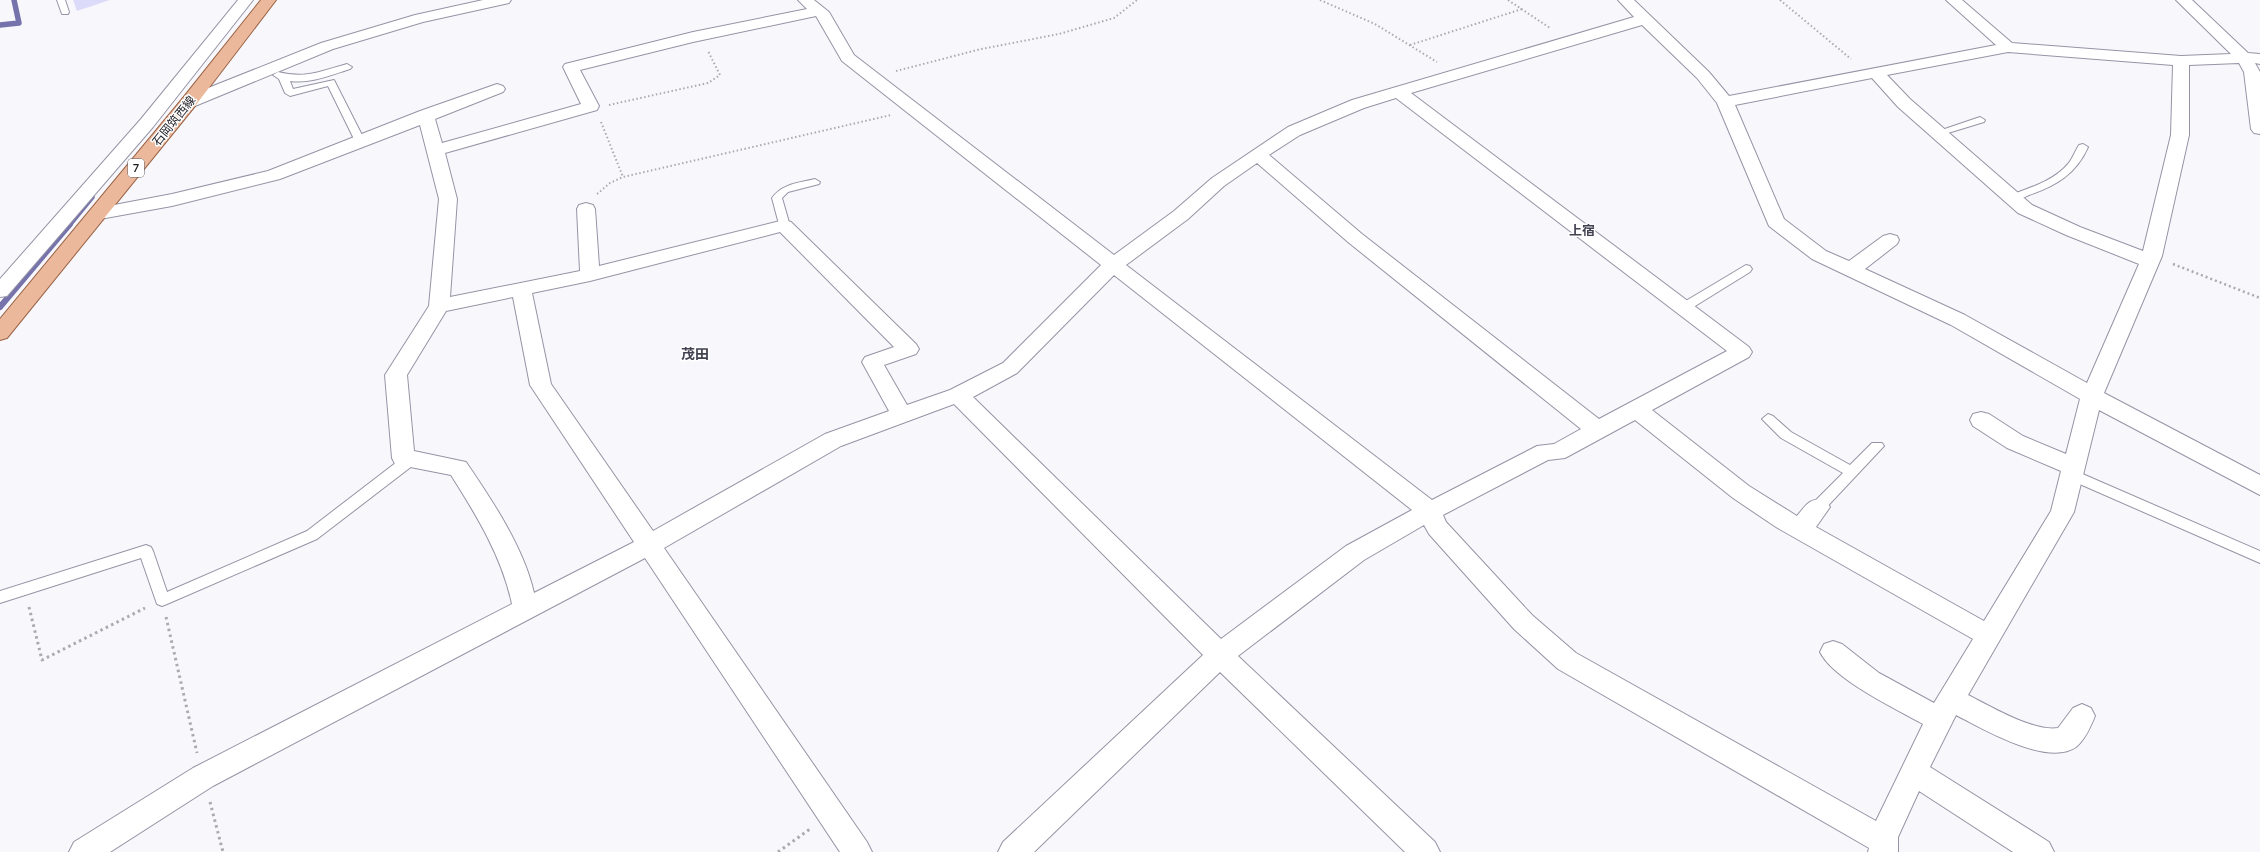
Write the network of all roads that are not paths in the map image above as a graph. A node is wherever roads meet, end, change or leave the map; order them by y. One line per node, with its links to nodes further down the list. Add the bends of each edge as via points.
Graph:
1 (61, 0): 9 (lane)
2 (246, 0): 25 (street)
3 (269, 0): 20 (main road, 石岡筑西線 / 7)
4 (504, 0): 15 (street, via 420,18 328,46)
5 (1625, 0): 10 (street)
6 (1953, 0): 11 (street)
7 (2183, 0): 12 (street)
8 (812, 5): 30 (street, via 700,36 571,67 581,90 593,107); 39 (street, via 824,15 848,58)
9 (65, 12)
10 (1644, 18): 19 (street); 21 (street, via 1703,75)
11 (2008, 47): 13 (street); 16 (street)
12 (2252, 58): 13 (street); 26 (street)
13 (2182, 61): 38 (street, via 2180,135)
14 (347, 67): 17 (lane, via 312,77)
15 (270, 70): 17 (lane); 20 (street)
16 (1872, 73): 21 (street); 27 (street)
17 (284, 78): 28 (lane, via 290,93 331,82)
18 (497, 89): 22 (street)
19 (1399, 92): 31 (street, via 1358,104 1294,131); 46 (street)
20 (189, 102): 24 (main road, 石岡筑西線 / 7)
21 (1725, 102): 41 (street, via 1776,222 1819,254)
22 (426, 115): 28 (street); 30 (street)
23 (1980, 120): 27 (lane)
24 (173, 122): 25 (street); 35 (main road, 石岡筑西線 / 7)
25 (147, 123): 44 (street)
26 (2260, 130)
27 (1938, 133): 33 (street)
28 (360, 141): 35 (street, via 274,175 172,200)
29 (2083, 147): 33 (lane, via 2079,159 2050,184)
30 (437, 150): 45 (street, via 448,199)
31 (1257, 154): 39 (street); 54 (street, via 1355,238)
32 (815, 182): 36 (lane, via 784,190 777,198)
33 (2012, 198): 38 (street, via 2025,209 2073,231)
34 (586, 209): 42 (street)
35 (100, 213): 47 (main road, 石岡筑西線 / 7)
36 (784, 226): 42 (street); 51 (street, via 909,349 872,362)
37 (1890, 240): 41 (street)
38 (2151, 258): 49 (street)
39 (1113, 265): 48 (street, via 1010,368); 61 (street)
40 (1746, 269): 46 (lane)
41 (1850, 270): 49 (street, via 1958,320)
42 (590, 275): 43 (street)
43 (521, 289): 45 (street); 63 (street, via 541,385)
44 (0, 291)
45 (439, 306): 56 (street, via 396,375 402,458)
46 (1683, 308): 50 (street, via 1742,352)
47 (0, 333)
48 (958, 395): 51 (street); 69 (street)
49 (2092, 396): 57 (street); 59 (street)
50 (1636, 409): 54 (street); 62 (street, via 1741,492)
51 (902, 415): 63 (street, via 833,440)
52 (1768, 419): 58 (lane, via 1786,435)
53 (1981, 420): 57 (street, via 2016,442)
54 (1598, 430): 61 (street, via 1557,452 1545,452)
55 (1877, 446): 58 (lane)
56 (411, 459): 65 (lane, via 312,535 162,600 146,551); 66 (street, via 458,468 490,516 519,581)
57 (2072, 470): 64 (lane); 67 (street, via 2062,512)
58 (1852, 472): 60 (lane)
59 (2260, 486)
60 (1818, 507): 62 (street)
61 (1430, 511): 69 (street, via 1355,553); 73 (street, via 1437,527 1523,622 1567,662)
62 (1800, 529): 67 (street)
63 (651, 544): 66 (street); 75 (street)
64 (2260, 557)
65 (0, 596)
66 (525, 609): 74 (street, via 203,777)
67 (1987, 635): 70 (street)
68 (1833, 652): 70 (street, via 1870,681)
69 (1220, 655): 76 (street); 77 (street)
70 (1945, 709): 71 (street, via 2047,741 2060,742 2071,734); 72 (street)
71 (2082, 716)
72 (1914, 772): 73 (street, via 1884,836); 78 (street)
73 (1884, 847)
74 (84, 852)
75 (857, 852)
76 (1013, 852)
77 (1425, 852)
78 (2039, 852)

